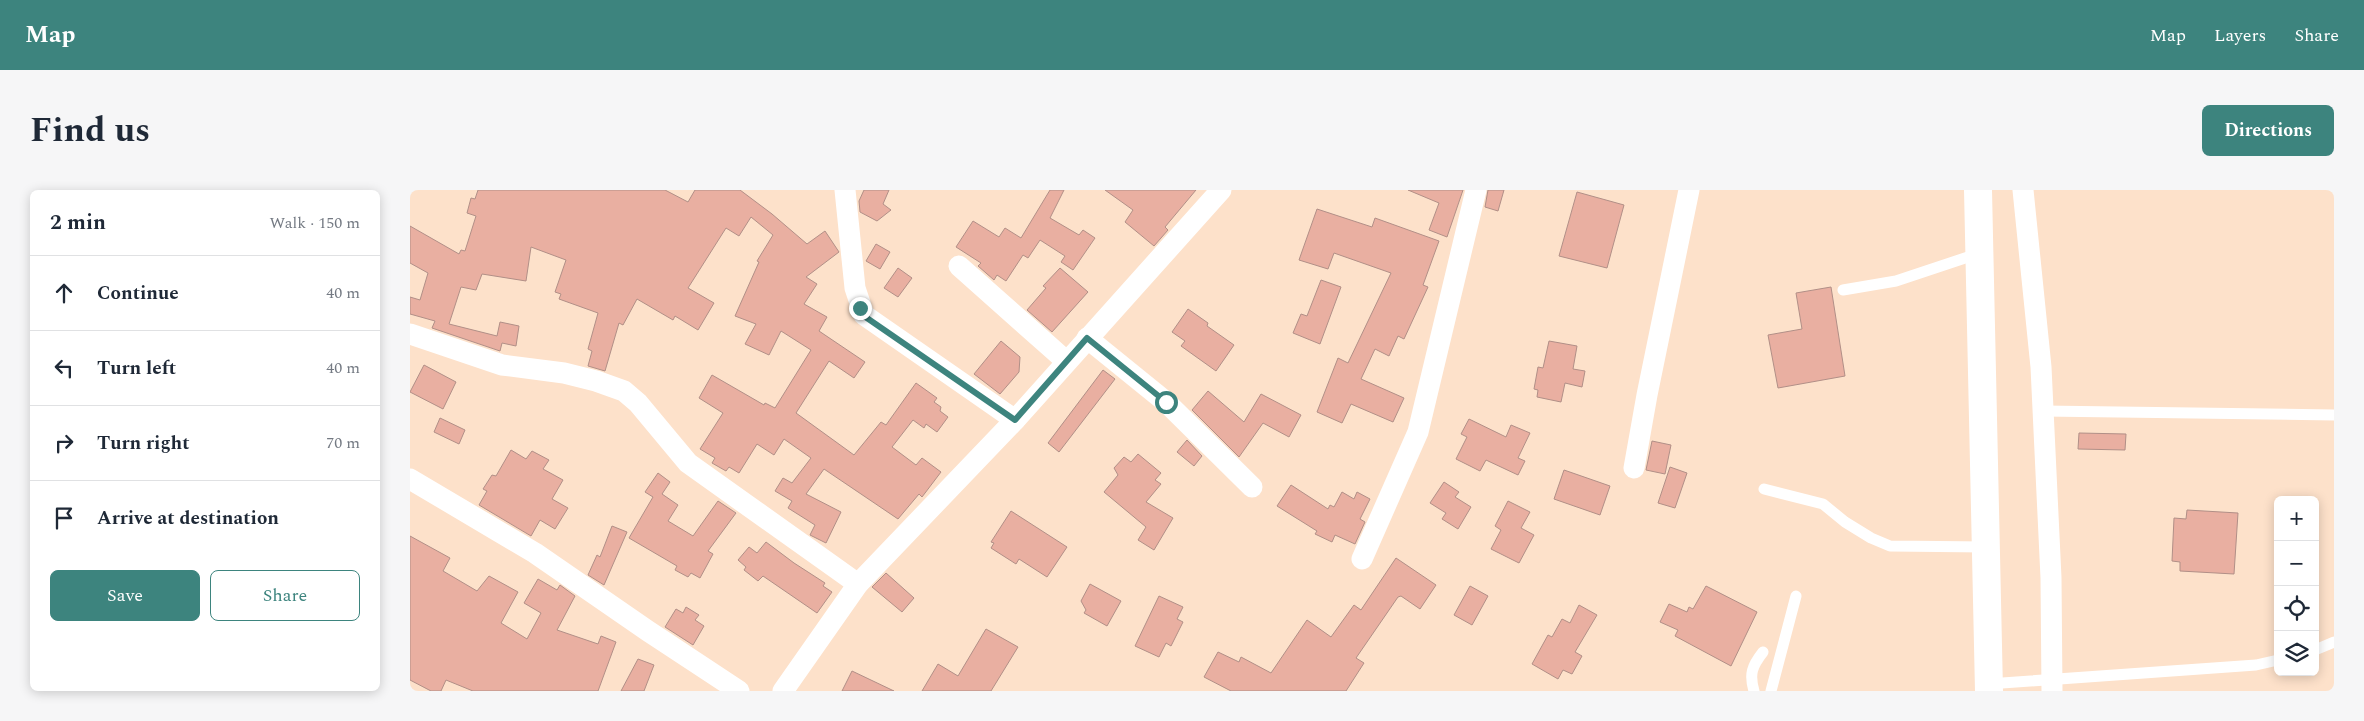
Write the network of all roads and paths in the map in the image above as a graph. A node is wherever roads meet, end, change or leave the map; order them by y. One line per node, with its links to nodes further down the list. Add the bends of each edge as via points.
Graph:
1 (845, 190): 15 (street, via 855,288 864,316)
2 (1221, 190): 11 (street)
3 (1476, 190): 21 (street, via 1418,432)
4 (1689, 190): 16 (street)
5 (1978, 190): 7 (highway)
6 (2023, 190): 13 (street)
7 (1980, 253): 9 (lane, via 1896,281); 20 (highway)
8 (959, 266): 12 (street)
9 (1843, 290)
10 (410, 334): 22 (street, via 502,365 564,373 624,391 688,463)
11 (1087, 338): 12 (street); 18 (street, via 1166,402)
12 (1066, 361): 15 (street)
13 (2043, 411): 14 (lane); 28 (street, via 2051,578)
14 (2334, 415)
15 (1015, 420): 22 (street)
16 (1634, 468)
17 (410, 479): 30 (street, via 535,553)
18 (1252, 487)
19 (1764, 489): 20 (lane, via 1823,504 1844,522 1890,546)
20 (1986, 547): 29 (highway)
21 (1362, 558)
22 (858, 584): 31 (street)
23 (1796, 596): 33 (lane)
24 (2334, 642): 25 (lane)
25 (2319, 648)
26 (1763, 652): 32 (lane, via 1754,664 1750,678)
27 (2274, 661): 28 (lane)
28 (2052, 685): 29 (lane)
29 (1989, 687)
30 (739, 691)
31 (783, 691)
32 (1754, 691)
33 (1772, 691)

